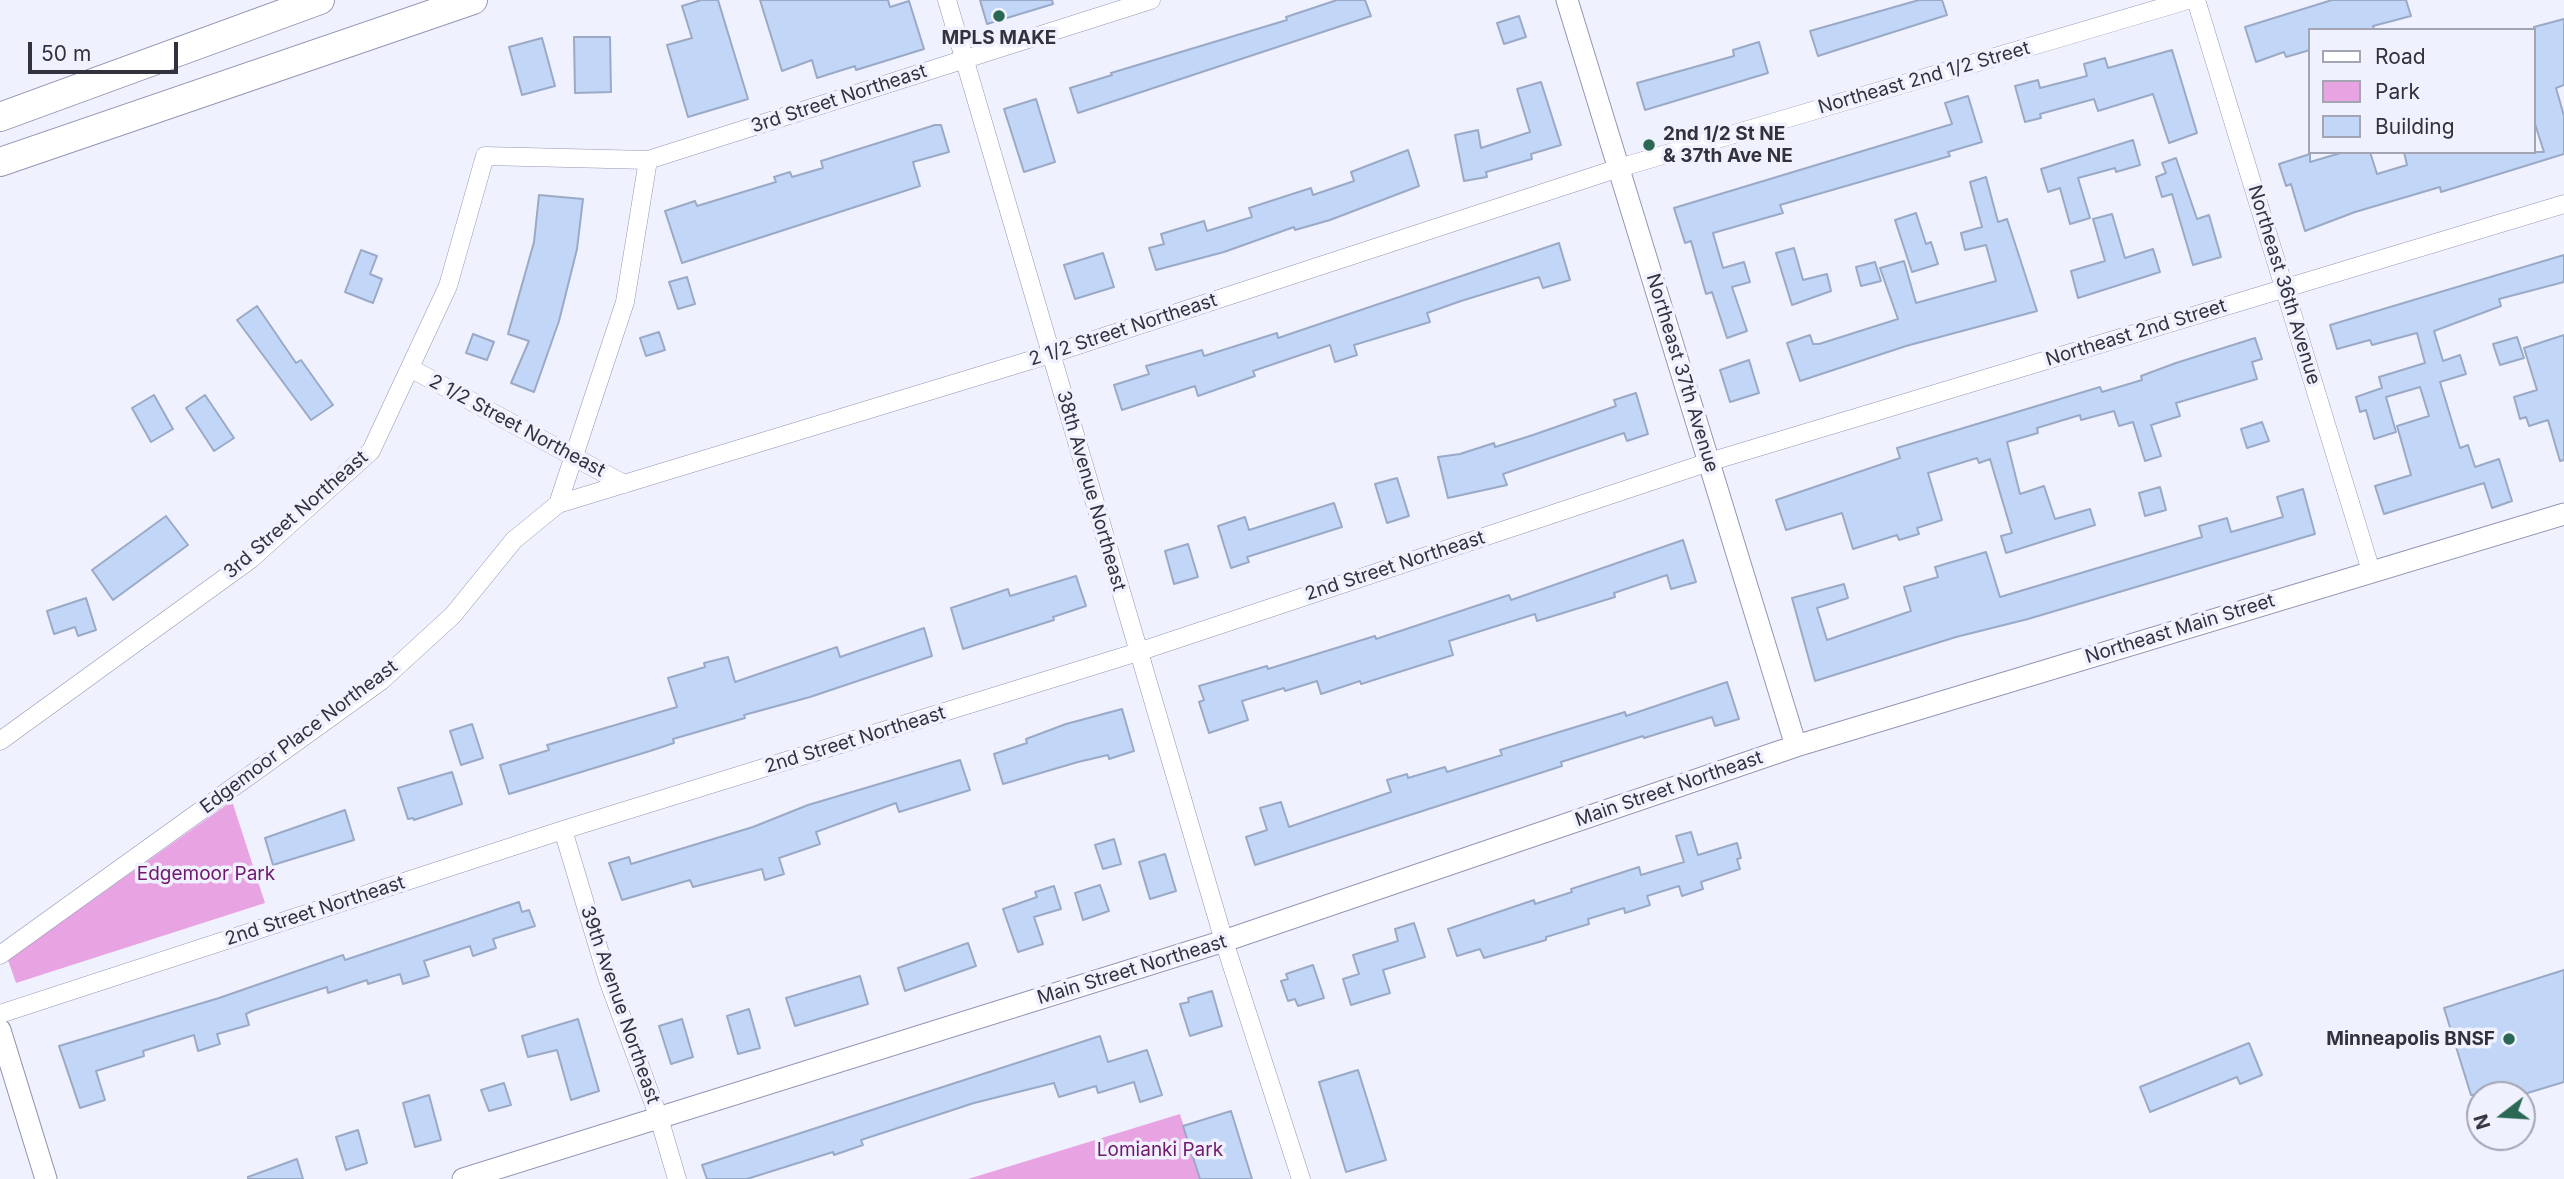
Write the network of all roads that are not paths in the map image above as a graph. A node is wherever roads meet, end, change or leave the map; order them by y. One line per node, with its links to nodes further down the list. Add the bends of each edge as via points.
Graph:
1 (320, 0): 9 (main road)
2 (473, 0): 11 (main road)
3 (947, 0): 8 (street, 38th Avenue Northeast)
4 (1151, 0): 8 (street, 3rd Street Northeast)
5 (1567, 0): 12 (street, Northeast 37th Avenue)
6 (2188, 0): 12 (street, Northeast 2nd 1/2 Street)
7 (2196, 0): 14 (street, Northeast 36th Avenue)
8 (964, 58): 10 (street, 3rd Street Northeast); 15 (street, 38th Avenue Northeast)
9 (0, 117)
10 (648, 160): 16 (street, 3rd Street Northeast, via 485,156 448,286); 17 (street, via 625,302)
11 (0, 162)
12 (1619, 168): 15 (street, 2 1/2 Street Northeast); 18 (street, Northeast 37th Avenue)
13 (2564, 204): 14 (street, Northeast 2nd Street)
14 (2285, 288): 18 (street, Northeast 2nd Street); 22 (street, Northeast 36th Avenue)
15 (1051, 354): 19 (street, 2 1/2 Street Northeast); 23 (street, 38th Avenue Northeast)
16 (410, 368): 17 (street, 2 1/2 Street Northeast); 24 (street, 3rd Street Northeast, via 370,451 251,559)
17 (574, 457): 19 (street, 2 1/2 Street Northeast); 20 (street)
18 (1709, 461): 23 (street, 2nd Street Northeast); 25 (street, Northeast 37th Avenue)
19 (624, 484): 20 (street, 2 1/2 Street Northeast)
20 (558, 504): 28 (street, Edgemoor Place Northeast, via 514,540 453,615 380,681)
21 (2564, 514): 22 (street, Northeast Main Street)
22 (2371, 571): 25 (street, Northeast Main Street)
23 (1138, 652): 26 (street, 2nd Street Northeast); 27 (street, 38th Avenue Northeast)
24 (0, 741)
25 (1796, 746): 27 (street, Main Street Northeast)
26 (563, 830): 29 (street, 2nd Street Northeast); 31 (street, 39th Avenue Northeast, via 608,980)
27 (1224, 942): 31 (street, Main Street Northeast); 35 (street, 38th Avenue Northeast)
28 (0, 955)
29 (0, 1014)
30 (0, 1030): 32 (street)
31 (659, 1118): 33 (street, Main Street Northeast); 34 (street, 39th Avenue Northeast)
32 (46, 1179)
33 (463, 1179)
34 (677, 1179)
35 (1301, 1179)

